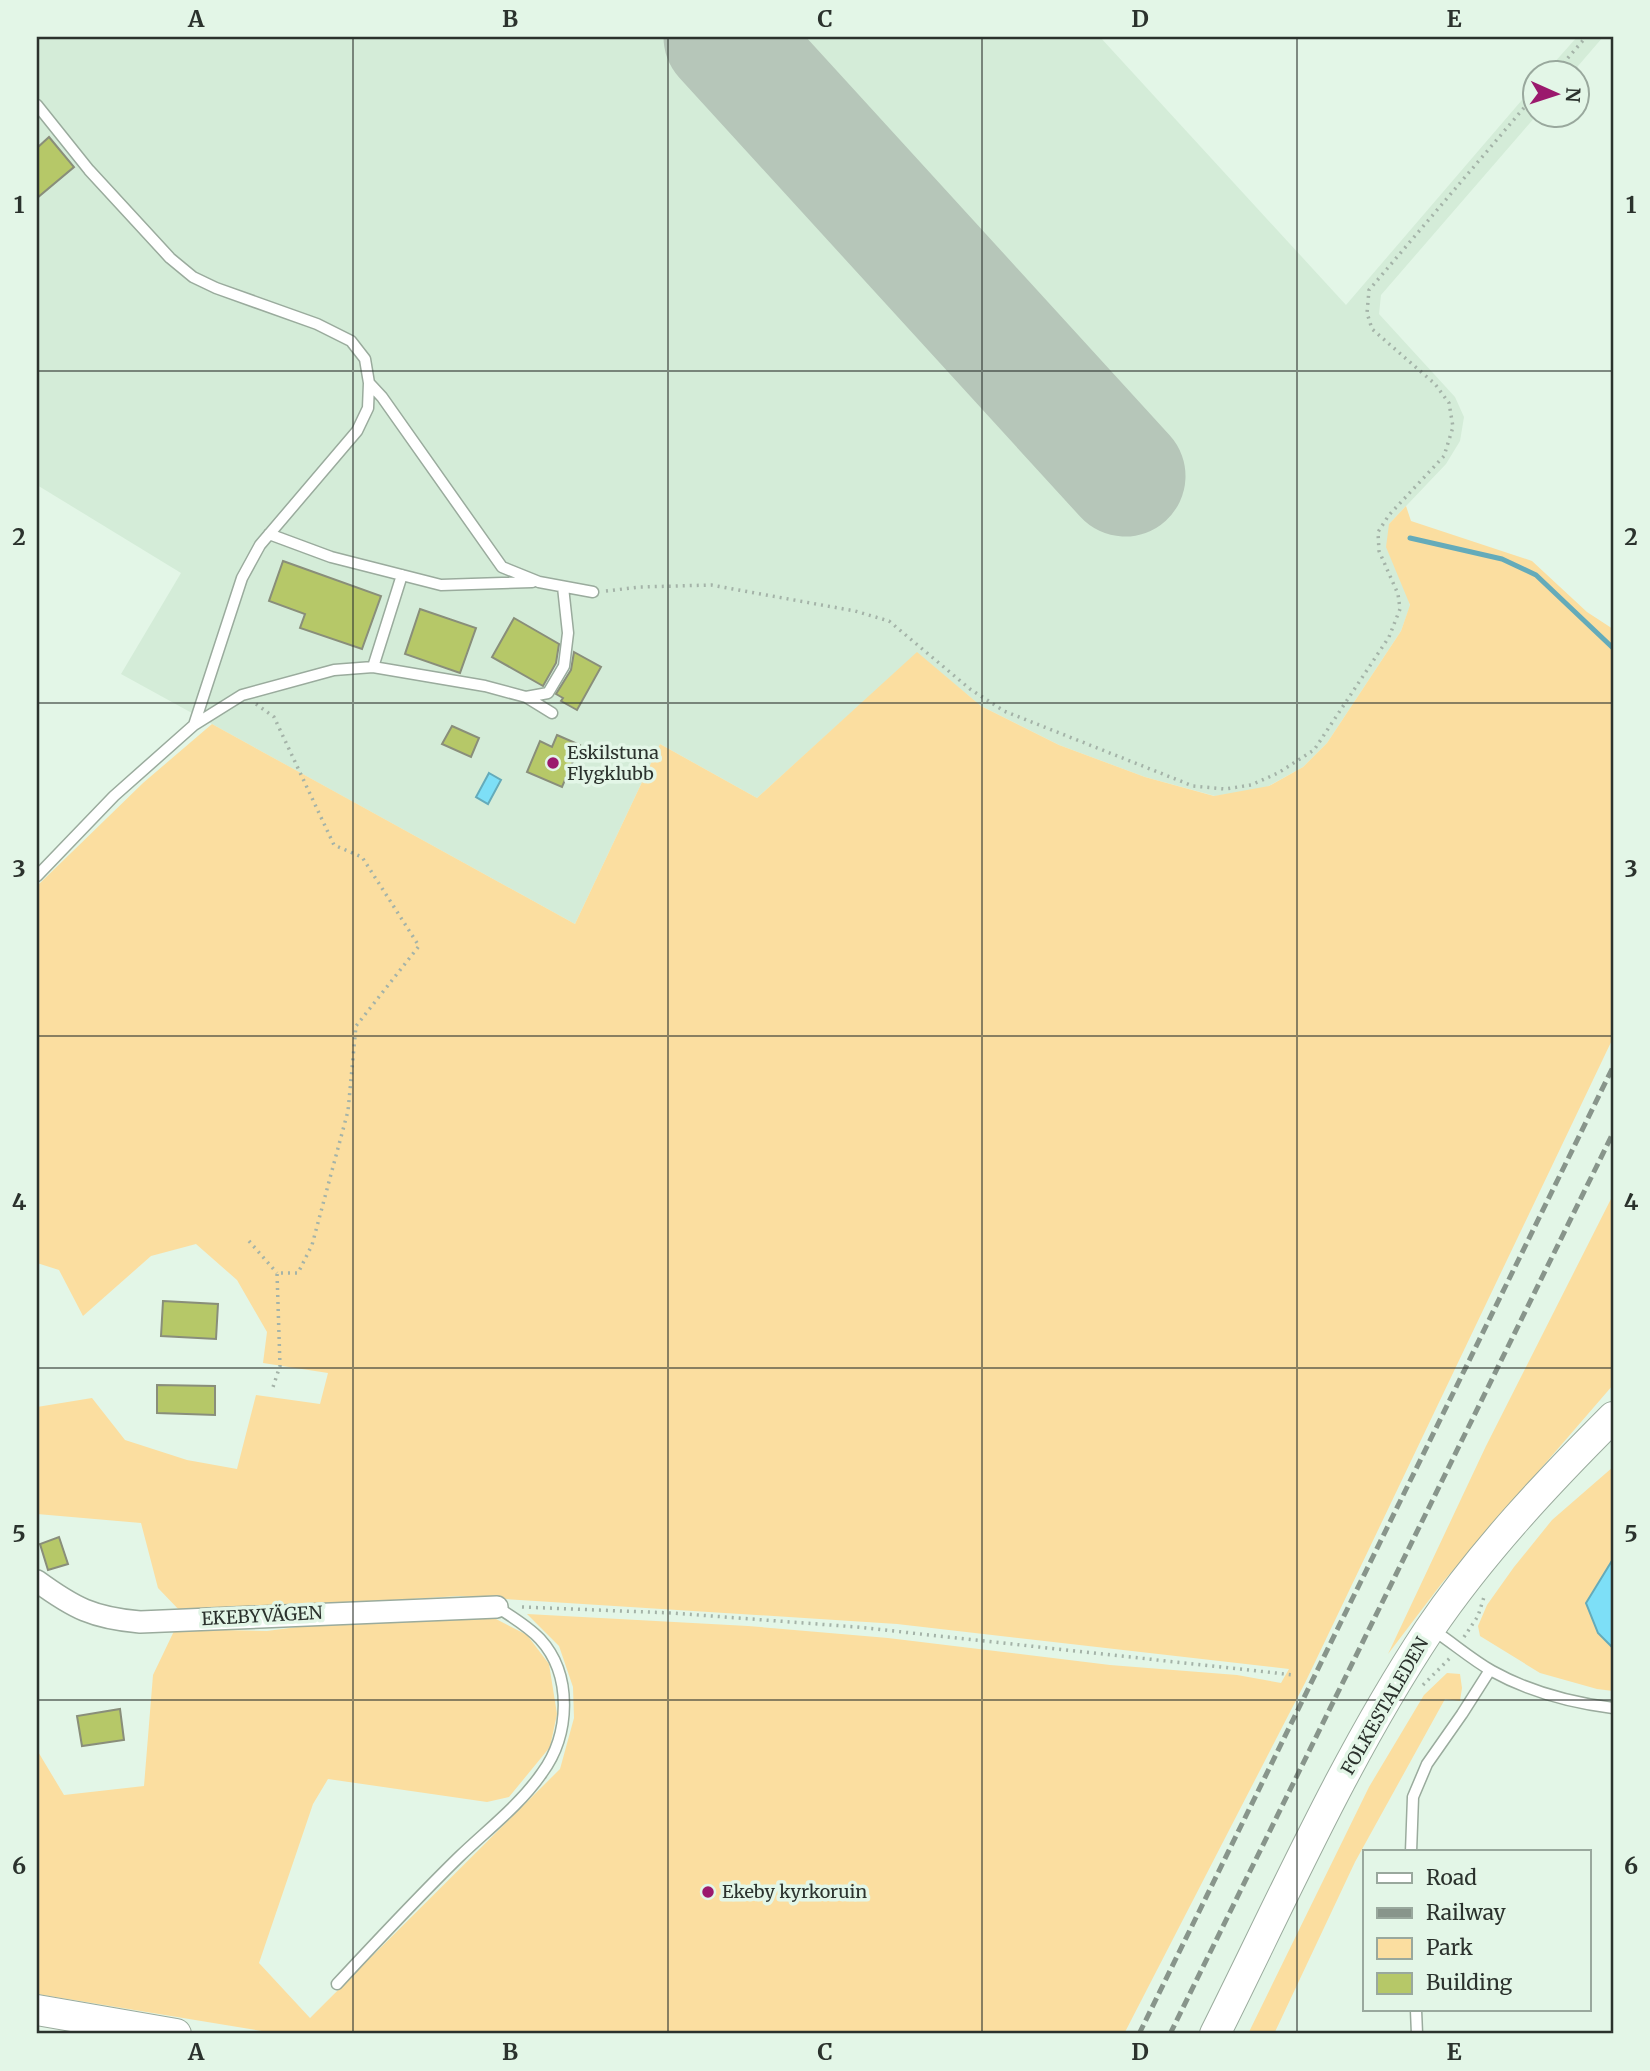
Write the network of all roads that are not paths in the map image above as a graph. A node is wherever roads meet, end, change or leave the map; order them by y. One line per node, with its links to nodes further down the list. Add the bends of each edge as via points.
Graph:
1 (37, 105): 2 (lane, via 170,258 216,288 351,341 365,359)
2 (369, 383): 3 (lane, via 368,408 357,431); 5 (lane, via 502,567)
3 (270, 534): 4 (lane, via 331,557); 11 (lane, via 242,578)
4 (402, 575): 5 (lane, via 441,585); 8 (lane)
5 (539, 582): 6 (lane)
6 (563, 587): 7 (lane); 9 (lane, via 568,634 564,666 548,693)
7 (593, 592)
8 (373, 667): 9 (lane); 11 (lane, via 334,670 242,695)
9 (526, 697): 10 (lane)
10 (552, 713)
11 (194, 725): 12 (lane, via 114,796)
12 (37, 876)
13 (1613, 1417): 16 (main road, FOLKESTALEDEN, via 1491,1548)
14 (37, 1581): 15 (street, EKEBYVÄGEN, via 80,1610 140,1622)
15 (497, 1607): 20 (lane, via 540,1639 559,1670 563,1712 553,1754 530,1788)
16 (1430, 1628): 17 (lane); 24 (main road, FOLKESTALEDEN, via 1346,1771)
17 (1490, 1670): 18 (lane, via 1552,1695); 19 (lane, via 1427,1764 1413,1797)
18 (1613, 1708)
19 (1411, 1850)
20 (337, 1984)
21 (37, 2010): 23 (main road)
22 (1416, 2011): 25 (lane)
23 (176, 2034)
24 (1215, 2034)
25 (1417, 2034)

